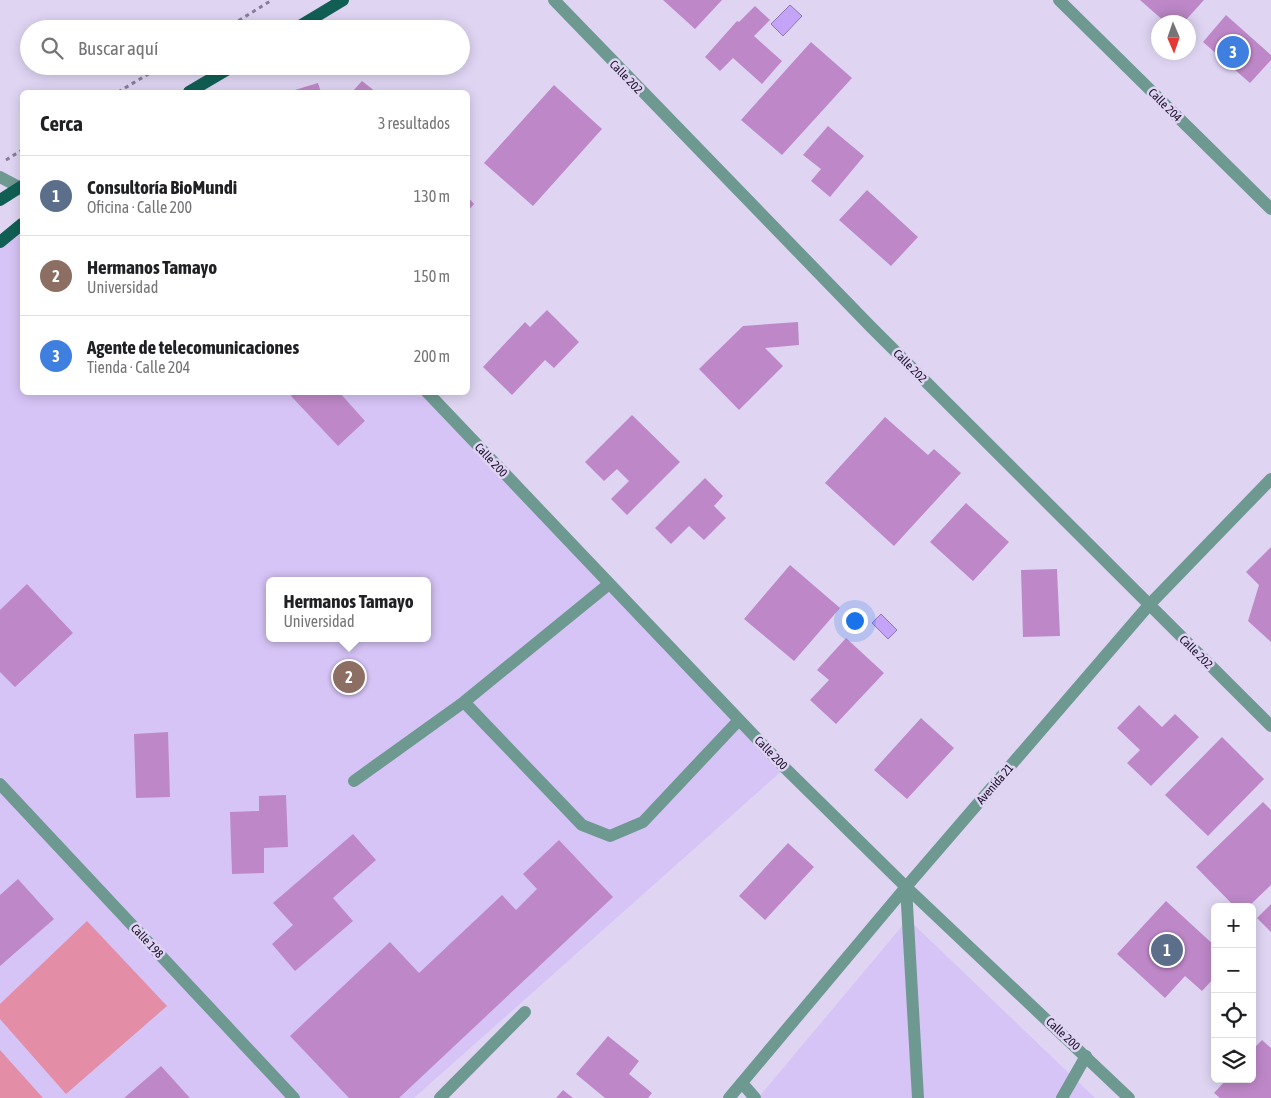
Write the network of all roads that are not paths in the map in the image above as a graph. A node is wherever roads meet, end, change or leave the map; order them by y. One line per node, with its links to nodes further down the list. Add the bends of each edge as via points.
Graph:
1 (343, 0): 4 (main road)
2 (554, 0): 17 (street, Calle 202, via 870,326)
3 (1059, 0): 11 (street, Calle 204)
4 (310, 20)
5 (218, 75): 6 (main road)
6 (192, 90)
7 (0, 177): 8 (street)
8 (20, 186)
9 (20, 187): 10 (main road)
10 (0, 200)
11 (1271, 209)
12 (20, 226): 13 (main road)
13 (0, 242)
14 (430, 395): 16 (street, Calle 200)
15 (1271, 479): 17 (street, Avenida 21)
16 (609, 584): 18 (street); 19 (street, Calle 200)
17 (1149, 605): 20 (street, Calle 202); 23 (street, Avenida 21)
18 (464, 702): 19 (street, via 582,826 610,836 643,822); 21 (street)
19 (739, 720): 23 (street, Calle 200)
20 (1271, 726)
21 (354, 781)
22 (0, 784): 27 (street, Calle 198)
23 (906, 887): 25 (street, Calle 200); 26 (street, Avenida 21); 31 (street)
24 (524, 1012): 28 (street)
25 (1086, 1056): 32 (street); 33 (street, Calle 200)
26 (742, 1083): 29 (street, Avenida 21); 30 (street)
27 (294, 1098)
28 (440, 1098)
29 (729, 1098)
30 (755, 1098)
31 (918, 1098)
32 (1062, 1098)
33 (1129, 1098)

